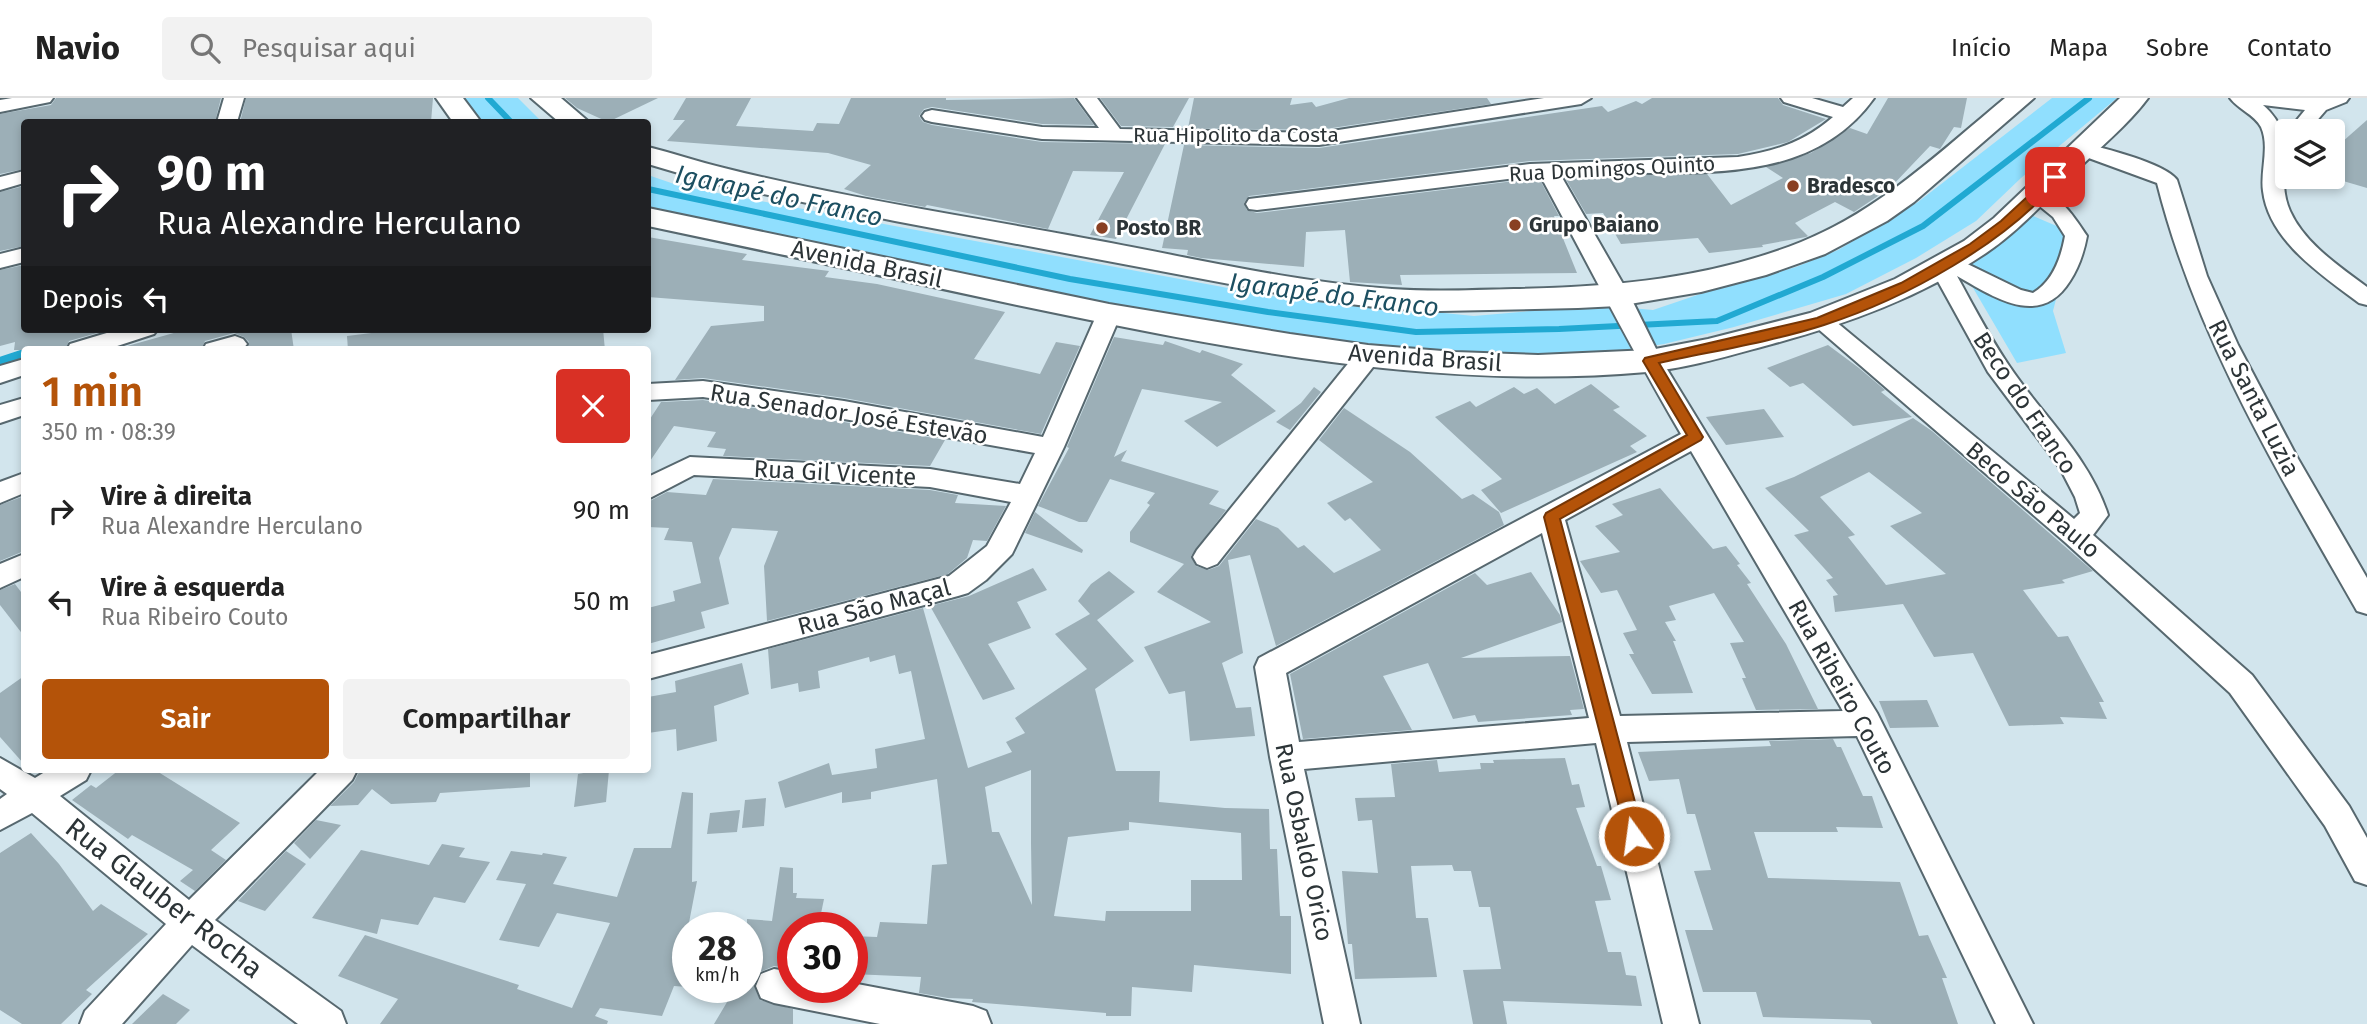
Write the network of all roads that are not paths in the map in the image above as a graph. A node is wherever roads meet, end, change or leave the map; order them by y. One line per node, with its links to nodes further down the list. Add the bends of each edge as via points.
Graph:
1 (43, 98): 14 (street)
2 (234, 98): 18 (street)
3 (449, 98): 19 (highway)
4 (544, 98): 20 (highway)
5 (1087, 98): 23 (street)
6 (1581, 98): 23 (street, Rua Hipolito da Costa, via 1319,139)
7 (1791, 98): 16 (street)
8 (1864, 98): 16 (street, Rua Domingos Quinto)
9 (2021, 98): 37 (highway, via 1904,196 1846,232 1755,268)
10 (2135, 98): 24 (highway, Avenida Brasil)
11 (2240, 98): 22 (street, via 2268,119)
12 (2251, 98): 15 (street)
13 (2339, 98): 15 (street)
14 (0, 106)
15 (2319, 106): 21 (street)
16 (1848, 115): 27 (street, Rua Domingos Quinto, via 1814,142 1768,158)
17 (932, 116): 23 (street, Rua Hipolito da Costa, via 1042,133)
18 (228, 119)
19 (465, 119)
20 (571, 119)
21 (2308, 119)
22 (2275, 132)
23 (1115, 135)
24 (2082, 149): 30 (highway, Avenida Brasil); 60 (street, Rua Santa Luzia, via 2166,180 2208,306 2291,472)
25 (651, 156): 37 (highway, via 719,176 895,212 1349,295)
26 (2275, 163): 36 (street, via 2273,196 2286,225)
27 (1547, 169): 31 (street, Rua Domingos Quinto); 37 (street, Rua Ribeiro Couto)
28 (21, 178): 29 (street)
29 (0, 184)
30 (2037, 195): 35 (highway, Avenida Brasil, via 2005,224); 35 (street, via 2061,213 2076,236 2062,280 2041,298 2014,294)
31 (1257, 204)
32 (651, 218): 38 (highway, Avenida Brasil)
33 (21, 256): 34 (street)
34 (0, 261)
35 (1945, 265): 39 (highway, Avenida Brasil); 56 (street, Beco do Franco, via 2006,380 2060,448 2092,504 2094,515)
36 (2367, 298)
37 (1623, 306): 42 (street, Rua Ribeiro Couto)
38 (1109, 314): 43 (highway, Avenida Brasil); 50 (street, Rua São Maçal)
39 (1821, 321): 42 (highway, Avenida Brasil, via 1720,347); 56 (street, Beco São Paulo)
40 (133, 333): 41 (street)
41 (92, 346)
42 (1646, 353): 43 (highway, Avenida Brasil, via 1538,366); 49 (street, Rua Ribeiro Couto)
43 (1368, 356): 57 (street)
44 (21, 368): 45 (street)
45 (0, 375)
46 (651, 392): 50 (street, Rua Senador José Estevão, via 703,389)
47 (21, 408): 48 (street)
48 (0, 414)
49 (1696, 437): 55 (street); 62 (street, Rua Ribeiro Couto)
50 (1051, 447): 54 (street, Rua São Maçal)
51 (21, 483): 53 (street)
52 (651, 487): 54 (street, Rua Gil Vicente, via 690,466 930,478)
53 (0, 493)
54 (1027, 495): 61 (street, Rua São Maçal, via 994,558 958,585)
55 (1552, 517): 63 (street); 64 (street, Rua Osbaldo Orico, via 1270,667)
56 (2076, 536): 70 (street, Beco São Paulo, via 2241,684 2337,816)
57 (1208, 557)
58 (21, 566): 59 (street)
59 (0, 577)
60 (2367, 603)
61 (651, 666)
62 (1866, 722): 63 (street); 78 (street, Rua Ribeiro Couto)
63 (1608, 729): 64 (street); 77 (street)
64 (1286, 757): 76 (street, Rua Osbaldo Orico)
65 (0, 772): 68 (street, Rua Glauber Rocha)
66 (70, 773): 68 (street)
67 (338, 773): 71 (street)
68 (34, 795): 69 (street); 71 (street, Rua Glauber Rocha)
69 (0, 816)
70 (2367, 870)
71 (190, 922): 73 (street); 74 (street, Rua Glauber Rocha)
72 (774, 986): 75 (street)
73 (98, 1024)
74 (328, 1024)
75 (972, 1024)
76 (1342, 1024)
77 (1681, 1024)
78 (2015, 1024)

